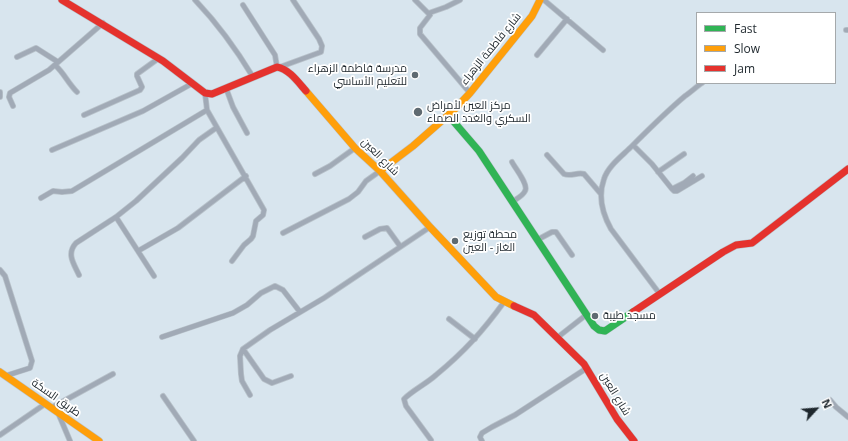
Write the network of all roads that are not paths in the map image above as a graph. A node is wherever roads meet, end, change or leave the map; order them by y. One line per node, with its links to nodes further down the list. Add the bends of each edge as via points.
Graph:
1 (62, 0): 11 (street)
2 (195, 0): 18 (street, via 214,21)
3 (293, 0): 17 (street, via 319,39 321,52)
4 (415, 0): 9 (street)
5 (460, 0): 9 (street)
6 (540, 0): 25 (street, شارع فاطمة الزهراء, via 532,16)
7 (544, 0): 10 (street)
8 (242, 5): 17 (street, via 275,55)
9 (429, 13): 25 (street, via 430,16 420,28 420,34)
10 (567, 19): 12 (street); 13 (street)
11 (103, 23): 15 (street); 16 (street)
12 (604, 50)
13 (537, 55)
14 (17, 57): 16 (street, via 36,48)
15 (159, 58): 19 (street); 29 (street, via 137,74 142,87 140,90)
16 (56, 63): 23 (street); 27 (street, via 46,73 10,93)
17 (279, 67): 18 (street); 34 (street, شارع العين, via 300,84)
18 (253, 77): 21 (street)
19 (193, 83): 24 (street); 35 (street, via 143,111)
20 (701, 84): 33 (street, via 660,117)
21 (226, 88): 24 (street, via 212,94); 32 (street)
22 (0, 92): 26 (street)
23 (76, 92)
24 (205, 93): 28 (street)
25 (470, 93): 30 (street, شارع فاطمة الزهراء)
26 (0, 97)
27 (13, 106)
28 (207, 110): 31 (street); 48 (street, via 72,191 53,191)
29 (84, 115)
30 (448, 115): 40 (street, شارع فاطمة الزهراء); 49 (street, via 479,151)
31 (216, 128): 43 (street); 50 (street, via 199,140 160,179)
32 (247, 133)
33 (633, 145): 41 (street); 47 (street, via 605,176)
34 (355, 148): 40 (street, شارع العين); 42 (street)
35 (52, 150)
36 (684, 154): 41 (street)
37 (547, 155): 47 (street, via 564,174 584,174)
38 (512, 162): 49 (street, via 526,189 525,193)
39 (848, 169): 62 (street, via 752,243 736,245)
40 (380, 171): 51 (street, شارع العين); 52 (street, via 349,199)
41 (658, 172): 46 (street)
42 (315, 174)
43 (246, 176): 56 (street, via 178,228); 58 (street, via 264,210 264,215 256,222 251,239)
44 (693, 176): 46 (street)
45 (702, 176): 46 (street, via 677,191 674,192)
46 (672, 189)
47 (601, 194): 62 (street, via 602,208 611,229)
48 (40, 198)
49 (512, 202): 54 (street)
50 (116, 217): 56 (street); 60 (street, via 73,246 71,256)
51 (430, 227): 55 (street); 63 (street, شارع العين, via 496,297)
52 (283, 233)
53 (365, 237): 55 (street, via 387,228)
54 (537, 240): 57 (street, via 556,232); 65 (street)
55 (400, 246): 64 (street)
56 (138, 251): 61 (street)
57 (572, 255)
58 (232, 261)
59 (0, 270): 72 (street, via 32,361 30,368)
60 (79, 275)
61 (154, 276)
62 (659, 293): 65 (street, via 604,331 595,328)
63 (504, 302): 68 (street, شارع العين, via 528,311); 69 (street)
64 (300, 312): 67 (street, via 284,290 275,286 234,313); 70 (street)
65 (586, 315): 68 (street)
66 (449, 319): 69 (street)
67 (162, 337)
68 (558, 337): 71 (street, شارع العين)
69 (475, 339): 82 (street, via 436,376 404,399 406,406)
70 (243, 349): 74 (street, via 264,380 272,383); 75 (street, via 240,356 240,374)
71 (587, 368): 86 (street, via 515,415 487,430 481,435); 87 (street, شارع العين, via 617,419)
72 (3, 374): 78 (street, طريق السكة)
73 (113, 374): 78 (street)
74 (291, 376)
75 (250, 395)
76 (163, 396): 85 (street)
77 (830, 400): 80 (street)
78 (48, 406): 79 (street, طريق السكة); 81 (street)
79 (59, 413): 83 (street); 84 (street, طريق السكة)
80 (848, 416)
81 (0, 435)
82 (431, 440)
83 (70, 441)
84 (99, 441)
85 (194, 441)
86 (482, 441)
87 (634, 441)

